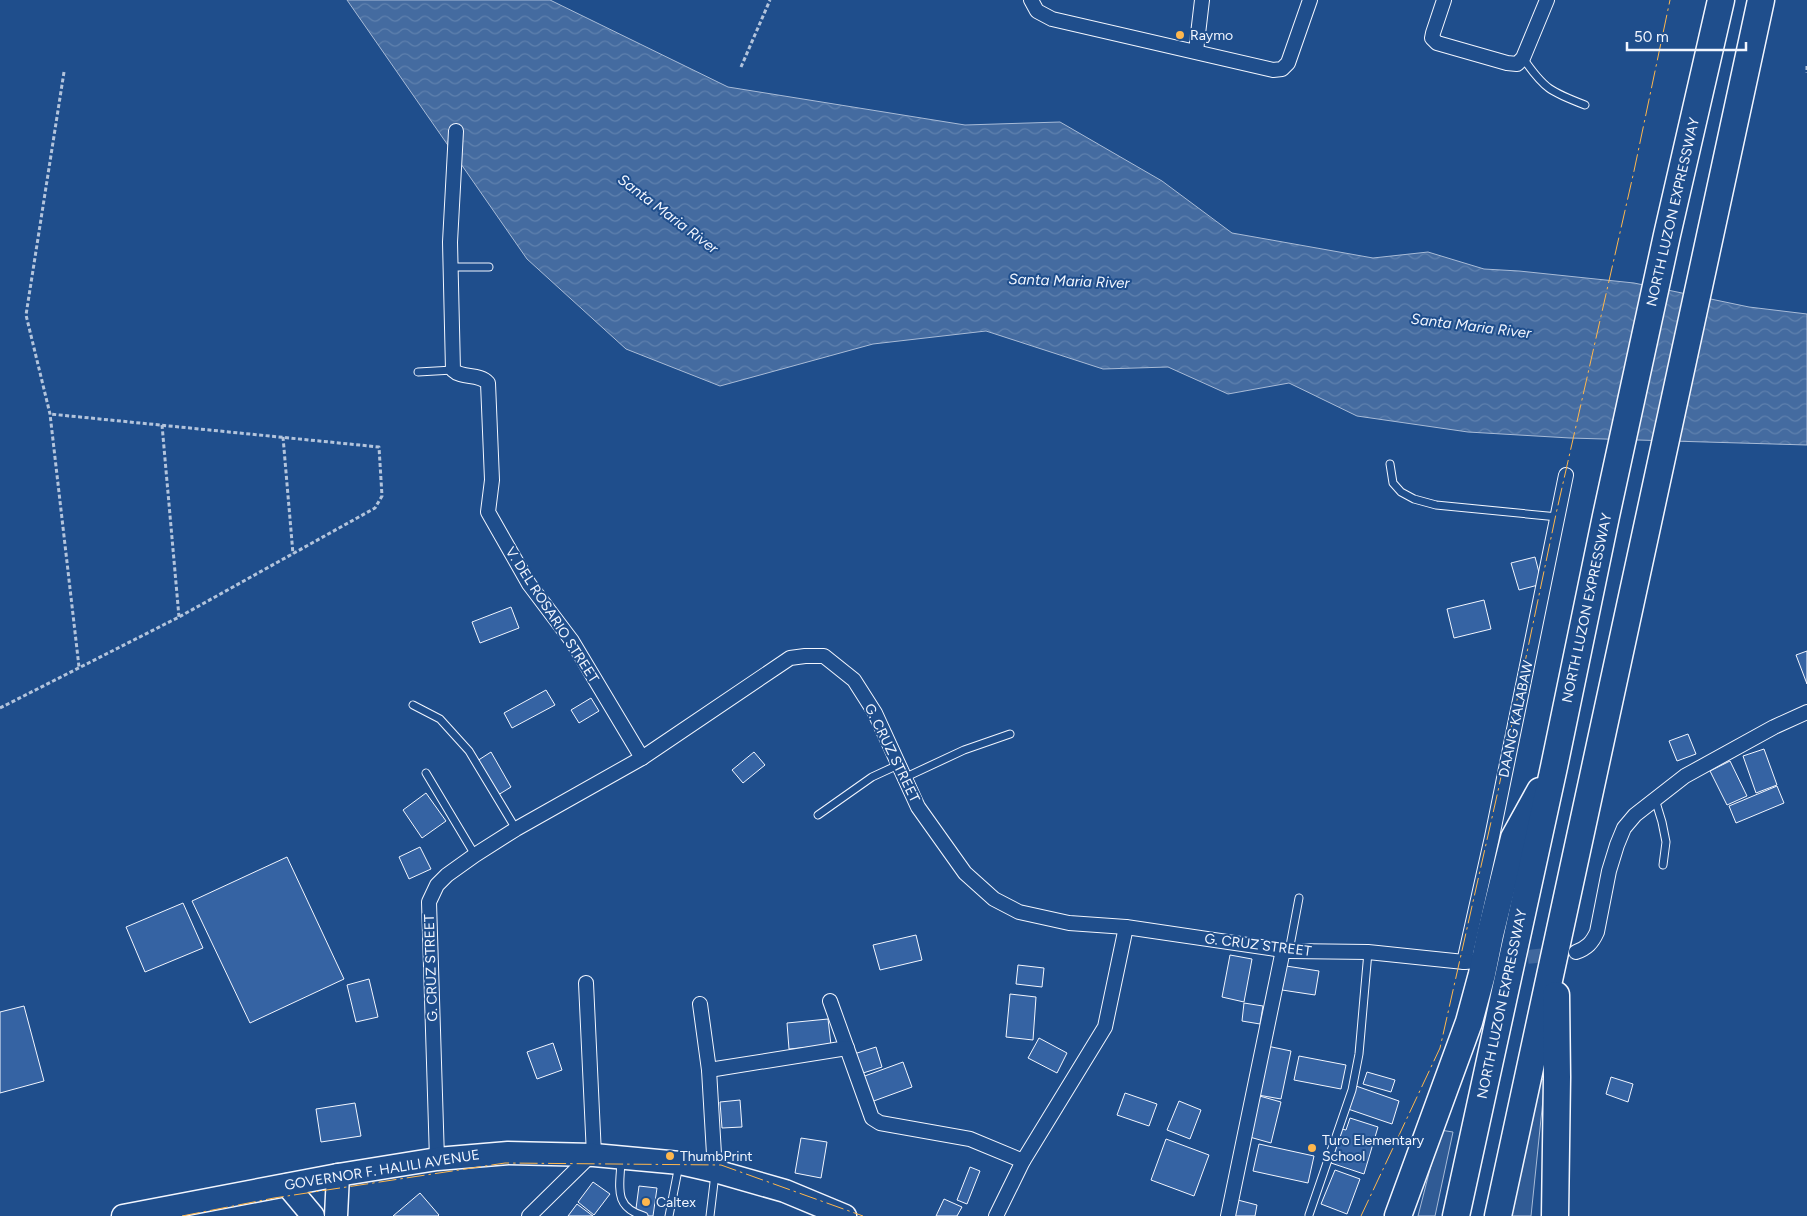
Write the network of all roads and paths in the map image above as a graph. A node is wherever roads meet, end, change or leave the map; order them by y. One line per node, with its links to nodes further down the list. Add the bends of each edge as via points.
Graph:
1 (770, 0): 12 (path)
2 (1202, 0): 9 (street)
3 (1310, 0): 9 (street, via 1288,64 1282,69 1273,70)
4 (1444, 0): 10 (street, via 1432,38 1437,43 1507,64 1516,64)
5 (1547, 0): 10 (street)
6 (1721, 0): 35 (highway, NORTH LUZON EXPRESSWAY, via 1667,235)
7 (1762, 0): 45 (highway, via 1651,510)
8 (1034, 6): 9 (street, via 1052,19)
9 (1196, 51)
10 (1524, 58): 15 (lane, via 1549,90)
11 (1807, 66): 14 (path)
12 (741, 67)
13 (64, 72): 21 (path, via 26,315)
14 (1807, 73)
15 (1585, 105)
16 (456, 131): 17 (street)
17 (451, 267): 18 (lane); 19 (street)
18 (489, 267)
19 (453, 370): 20 (lane); 34 (street, V. DEL ROSARIO STREET, via 485,379 488,383 492,480 488,512 529,584 572,641)
20 (418, 372)
21 (50, 414): 22 (path); 29 (path)
22 (162, 425): 23 (path); 28 (path)
23 (283, 438): 27 (path); 27 (path, via 379,447 382,496 375,508)
24 (1390, 464): 26 (lane, via 1393,483 1414,499 1436,505)
25 (1566, 475): 26 (street, DAANG KALABAW)
26 (1558, 517): 48 (street, DAANG KALABAW)
27 (293, 554): 28 (path)
28 (179, 617): 29 (path)
29 (79, 667): 31 (path)
30 (413, 705): 40 (lane, via 440,719 469,751)
31 (0, 708)
32 (1807, 712): 38 (street, via 1685,776)
33 (1010, 734): 36 (lane)
34 (642, 758): 36 (street, G. CRUZ STREET, via 790,658 824,656 854,680 875,713); 40 (street, G. CRUZ STREET)
35 (1554, 767): 74 (highway, via 1514,838 1469,1022); 75 (highway, NORTH LUZON EXPRESSWAY)
36 (901, 772): 39 (lane, via 872,777); 44 (street, G. CRUZ STREET, via 918,807 965,873 994,899 1019,912 1069,923)
37 (426, 774): 41 (lane)
38 (1655, 799): 42 (lane, via 1666,842); 45 (street, via 1624,828 1609,871 1597,932 1592,941 1586,948)
39 (818, 815)
40 (516, 828): 41 (street, G. CRUZ STREET)
41 (474, 855): 57 (street, G. CRUZ STREET, via 437,885 429,902)
42 (1663, 865)
43 (1299, 898): 46 (lane)
44 (1126, 927): 46 (street, G. CRUZ STREET); 58 (street, via 1105,1027)
45 (1566, 950): 76 (highway); 77 (highway, via 1557,1077)
46 (1286, 951): 47 (street, G. CRUZ STREET); 73 (street)
47 (1368, 952): 48 (street, G. CRUZ STREET); 63 (lane, via 1359,1054 1352,1090)
48 (1464, 962): 49 (street, G. CRUZ STREET)
49 (1478, 962)
50 (586, 982): 55 (street)
51 (830, 1001): 53 (street)
52 (700, 1004): 54 (street)
53 (847, 1048): 54 (street); 58 (street, via 872,1118 880,1123 970,1139)
54 (709, 1070): 60 (street)
55 (594, 1156): 56 (main road, GOVERNOR F. HALILI AVENUE); 57 (main road, GOVERNOR F. HALILI AVENUE, via 508,1152); 67 (street, via 587,1159)
56 (621, 1158): 59 (main road, GOVERNOR F. HALILI AVENUE); 68 (lane, via 620,1199 626,1207)
57 (437, 1159): 61 (main road, GOVERNOR F. HALILI AVENUE)
58 (1024, 1161): 72 (street)
59 (680, 1163): 60 (main road, GOVERNOR F. HALILI AVENUE); 69 (lane)
60 (715, 1170): 70 (lane); 71 (main road, GOVERNOR F. HALILI AVENUE, via 785,1192)
61 (338, 1175): 62 (main road, GOVERNOR F. HALILI AVENUE); 66 (main road)
62 (288, 1185): 64 (main road, GOVERNOR F. HALILI AVENUE); 65 (main road)
63 (1309, 1215)
64 (123, 1216)
65 (313, 1216)
66 (336, 1216)
67 (529, 1216)
68 (644, 1216)
69 (669, 1216)
70 (710, 1216)
71 (845, 1216)
72 (996, 1216)
73 (1228, 1216)
74 (1398, 1216)
75 (1456, 1216)
76 (1498, 1216)
77 (1555, 1216)

